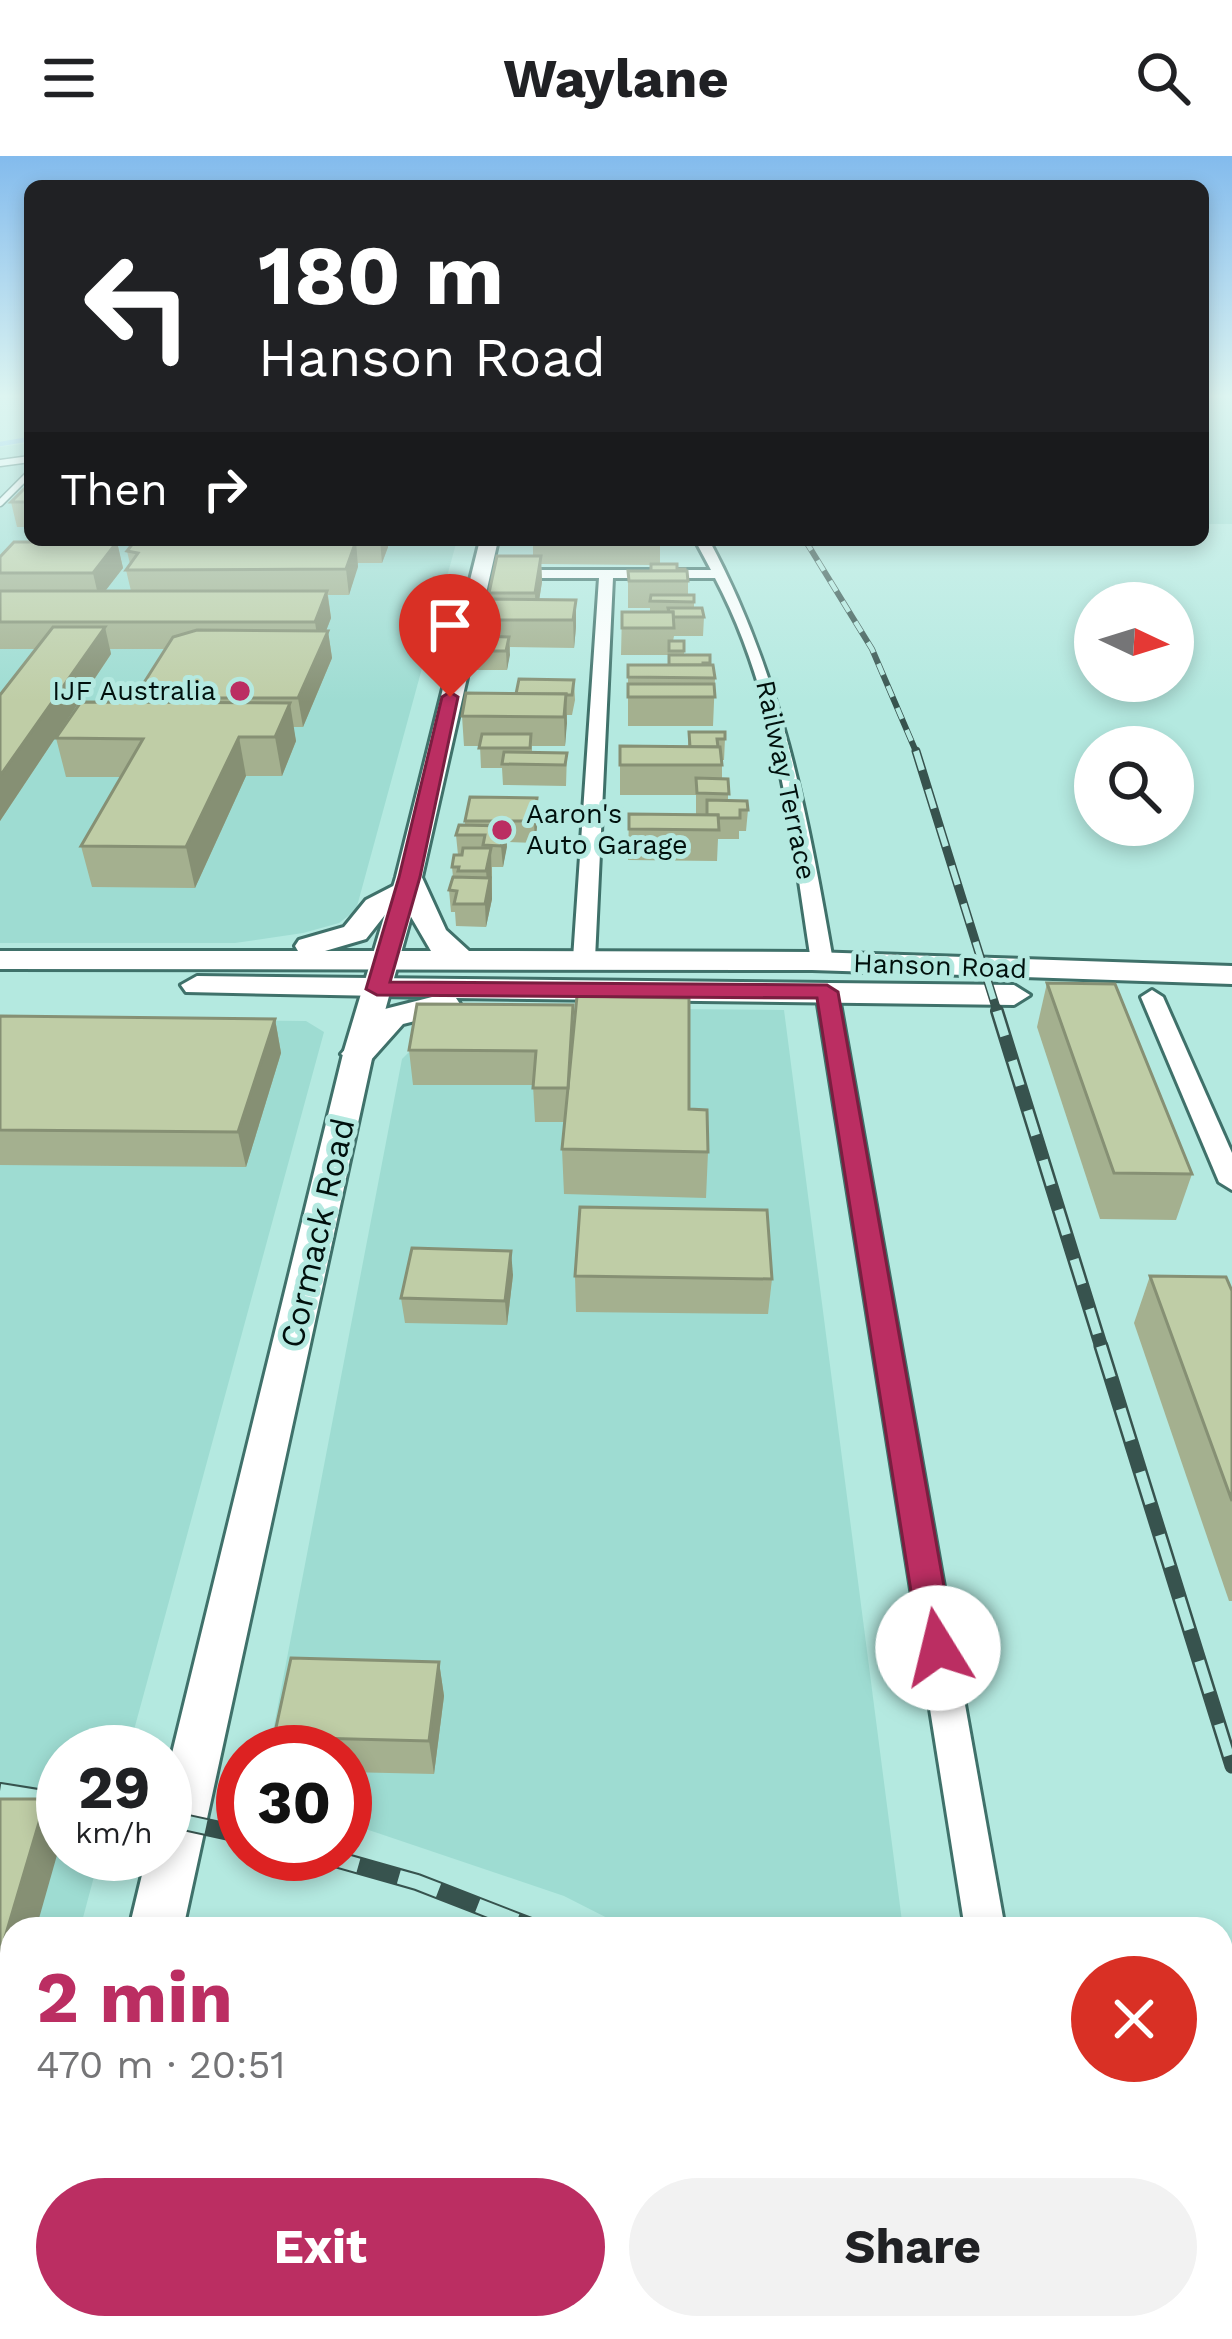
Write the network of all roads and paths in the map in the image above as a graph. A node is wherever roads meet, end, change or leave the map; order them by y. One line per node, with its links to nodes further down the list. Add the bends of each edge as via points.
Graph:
1 (488, 546): 3 (street, Cormack Road)
2 (706, 546): 5 (street, Railway Terrace)
3 (482, 574): 4 (street); 6 (street, Cormack Road)
4 (606, 574): 5 (street); 9 (street)
5 (722, 574): 13 (street, Railway Terrace, via 778,716)
6 (408, 883): 7 (main road, via 440,943); 8 (main road, via 355,933); 11 (street, Cormack Road)
7 (458, 958): 9 (main road, Hanson Road); 11 (main road, Hanson Road)
8 (252, 959): 10 (main road, Hanson Road); 11 (main road, Hanson Road)
9 (584, 959): 13 (main road, Hanson Road)
10 (0, 960)
11 (382, 974): 15 (main road, Hanson Road); 16 (main road, Hanson Road); 19 (street, Cormack Road)
12 (1220, 975): 13 (main road, Hanson Road); 17 (main road, via 1172,983)
13 (825, 976): 16 (main road, Hanson Road); 17 (main road, Hanson Road); 22 (street, Railway Terrace)
14 (0, 983): 15 (main road, Hanson Road)
15 (286, 987): 19 (main road, via 344,998)
16 (482, 988): 19 (main road, via 392,1017)
17 (1152, 997): 18 (main road, Hanson Road); 20 (street)
18 (1232, 999)
19 (358, 1054): 21 (street, Cormack Road)
20 (1232, 1182)
21 (159, 1917)
22 (983, 1917)

